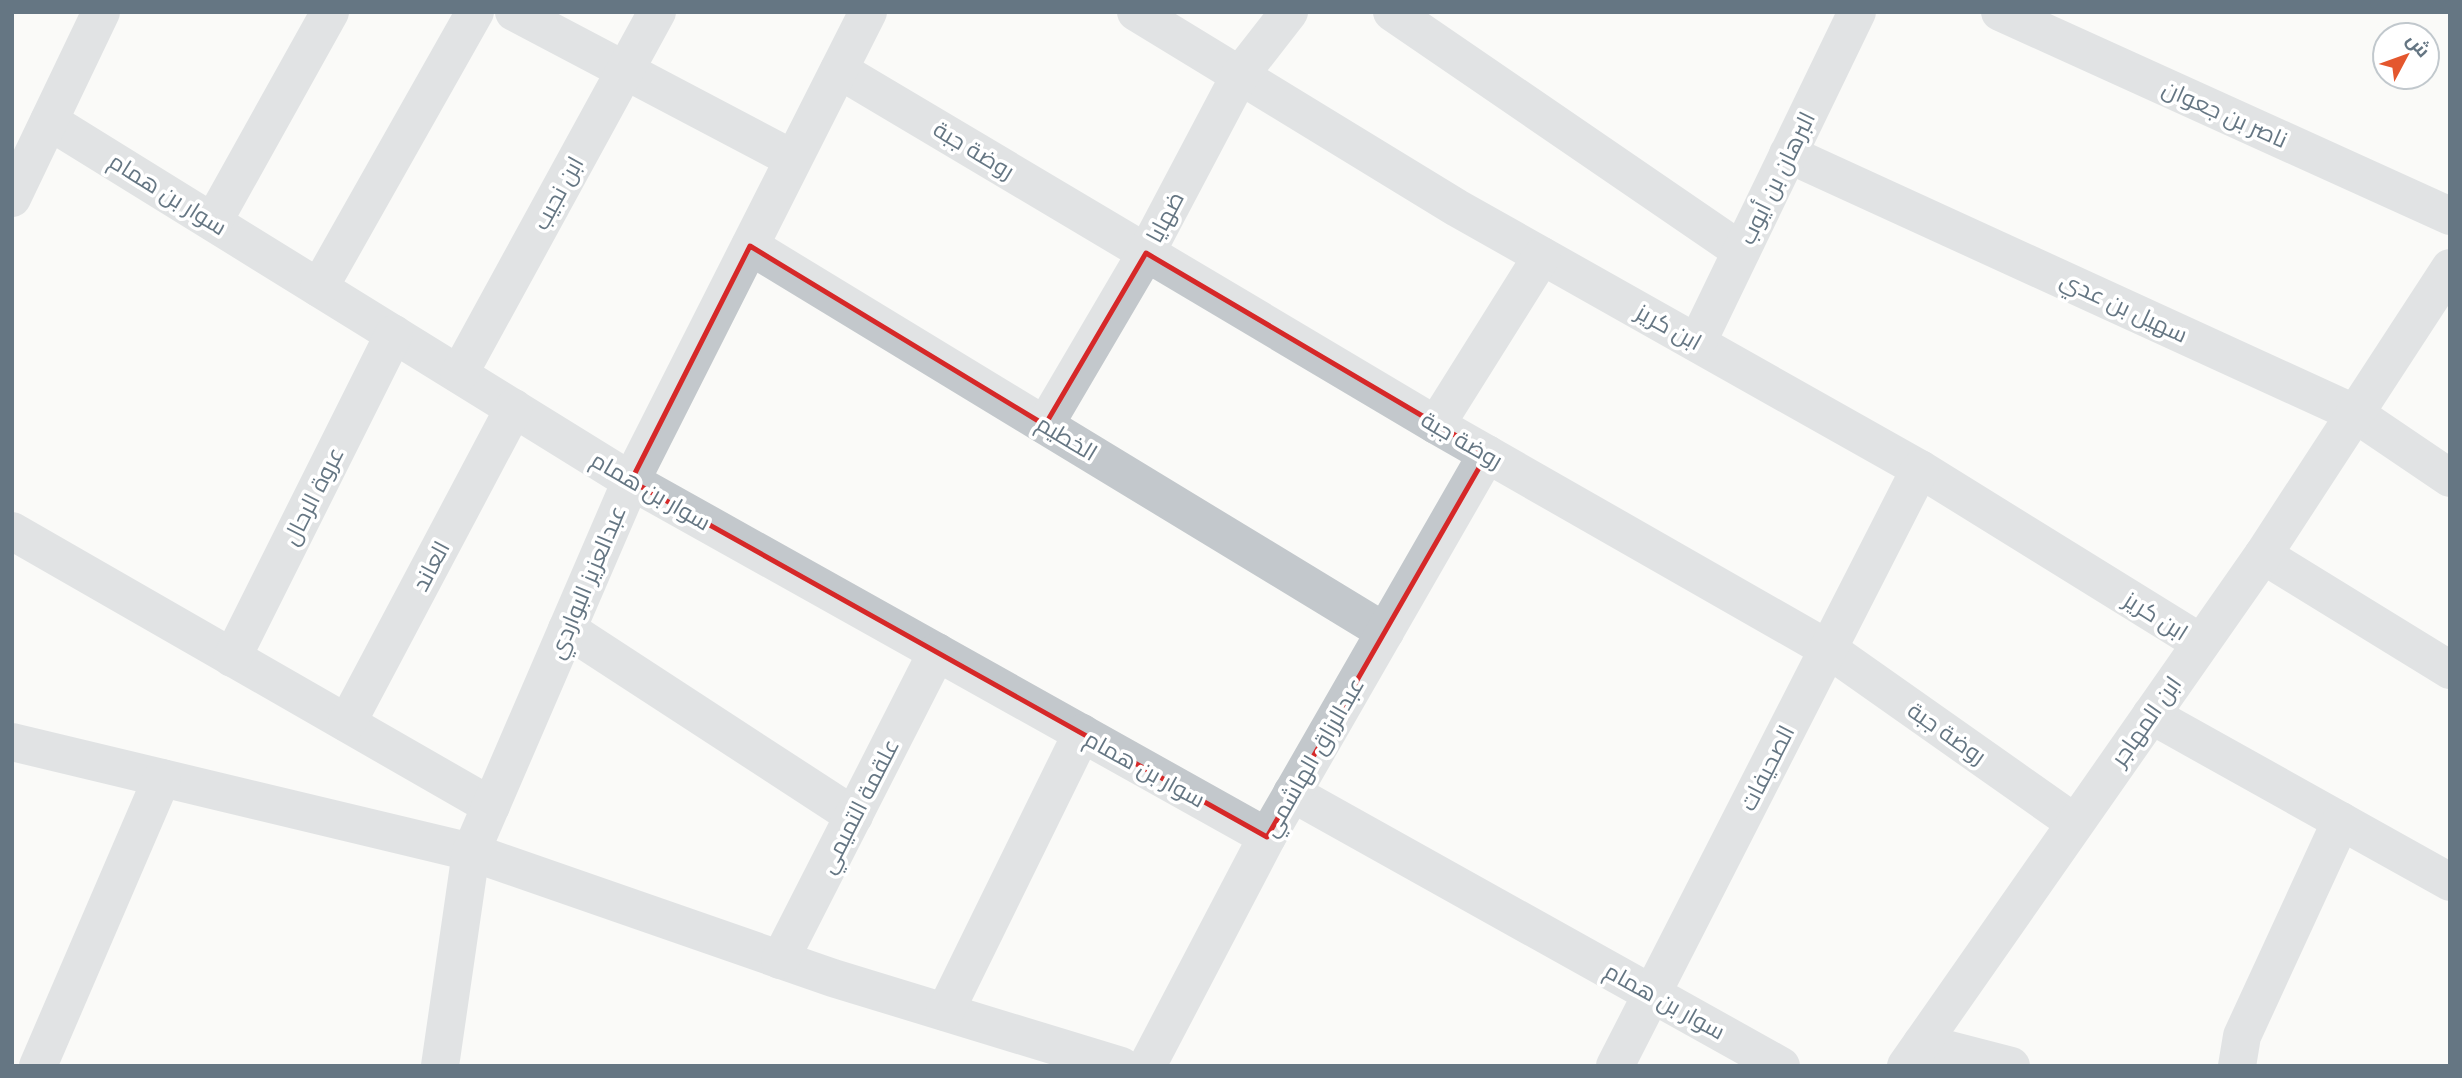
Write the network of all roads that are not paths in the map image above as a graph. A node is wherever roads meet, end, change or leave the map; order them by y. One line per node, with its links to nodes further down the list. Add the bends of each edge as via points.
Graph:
1 (101, 12): 15 (street)
2 (330, 12): 21 (street)
3 (475, 12): 27 (street)
4 (514, 12): 13 (street)
5 (657, 12): 13 (street, ابن نجيب)
6 (868, 12): 12 (street, عبدالعزيز البواردي)
7 (1136, 12): 14 (street, ابن كريز)
8 (1289, 12): 14 (street, ضهايا)
9 (1392, 12): 23 (street)
10 (1857, 12): 16 (street, البرهان بن أيوب)
11 (2000, 12): 20 (street, ناصر بن جعوان)
12 (839, 70): 18 (street, عبدالعزيز البواردي); 24 (street, روضة جبة)
13 (625, 71): 18 (street); 30 (street, ابن نجيب)
14 (1240, 75): 24 (street, ضهايا); 25 (street, ابن كريز)
15 (49, 121): 17 (street); 21 (street, سوار بن همام)
16 (1788, 153): 23 (street, البرهان بن أيوب); 32 (street, سهيل بن عدي)
17 (21, 155): 19 (street)
18 (793, 159): 22 (street, عبدالعزيز البواردي)
19 (12, 198)
20 (2450, 216)
21 (213, 222): 27 (street, سوار بن همام)
22 (750, 246): 33 (street, الخطيم); 38 (street, عبدالعزيز البواردي)
23 (1741, 251): 29 (street, البرهان بن أيوب)
24 (1146, 253): 33 (street, ضهايا); 34 (street, روضة جبة)
25 (1542, 256): 29 (street, ابن كريز); 34 (street)
26 (2450, 268): 32 (street, ابن المهاجر)
27 (319, 288): 28 (street, سوار بن همام)
28 (394, 334): 30 (street, سوار بن همام); 46 (street, عروة الرحال)
29 (1697, 343): 36 (street, ابن كريز)
30 (459, 374): 31 (street, سوار بن همام)
31 (514, 408): 38 (street, سوار بن همام); 49 (street, العاند)
32 (2354, 413): 37 (street, سهيل بن عدي); 40 (street, ابن المهاجر)
33 (1045, 425): 42 (street, الخطيم)
34 (1436, 425): 35 (street, روضة جبة)
35 (1487, 454): 42 (street, عبدالرزاق الهاشمي); 44 (street, روضة جبة)
36 (1920, 470): 43 (street, ابن كريز); 44 (street, الصحيفات)
37 (2450, 478)
38 (631, 481): 41 (street, عبدالعزيز البواردي); 45 (street, سوار بن همام)
39 (12, 531): 46 (street)
40 (2263, 555): 43 (street, ابن المهاجر); 47 (street)
41 (567, 629): 54 (street, عبدالعزيز البواردي); 55 (street)
42 (1385, 632): 53 (street, عبدالرزاق الهاشمي)
43 (2200, 643): 48 (street, ابن المهاجر)
44 (1828, 649): 57 (street, روضة جبة); 62 (street, الصحيفات)
45 (937, 652): 50 (street, سوار بن همام); 55 (street, علقمة التميمي)
46 (232, 658): 49 (street)
47 (2450, 670)
48 (2151, 715): 56 (street); 57 (street, ابن المهاجر)
49 (347, 723): 54 (street)
50 (1082, 733): 58 (street, سوار بن همام); 63 (street)
51 (12, 742): 52 (street)
52 (162, 778): 59 (street); 65 (street)
53 (1292, 793): 58 (street, عبدالرزاق الهاشمي); 62 (street, سوار بن همام)
54 (491, 806): 59 (street, عبدالعزيز البواردي)
55 (854, 816): 61 (street, علقمة التميمي)
56 (2341, 821): 60 (street); 72 (street, via 2242,1036)
57 (2075, 823): 64 (street, ابن المهاجر)
58 (1267, 837): 68 (street, عبدالرزاق الهاشمي)
59 (471, 852): 61 (street); 66 (street, عبدالعزيز البواردي)
60 (2450, 882)
61 (780, 960): 63 (street)
62 (1652, 994): 69 (street, الصحيفات); 70 (street, سوار بن همام)
63 (945, 1012): 67 (street)
64 (1914, 1055): 71 (street)
65 (38, 1066)
66 (440, 1066)
67 (1121, 1066)
68 (1147, 1066)
69 (1615, 1066)
70 (1781, 1066)
71 (2011, 1066)
72 (2237, 1066)

